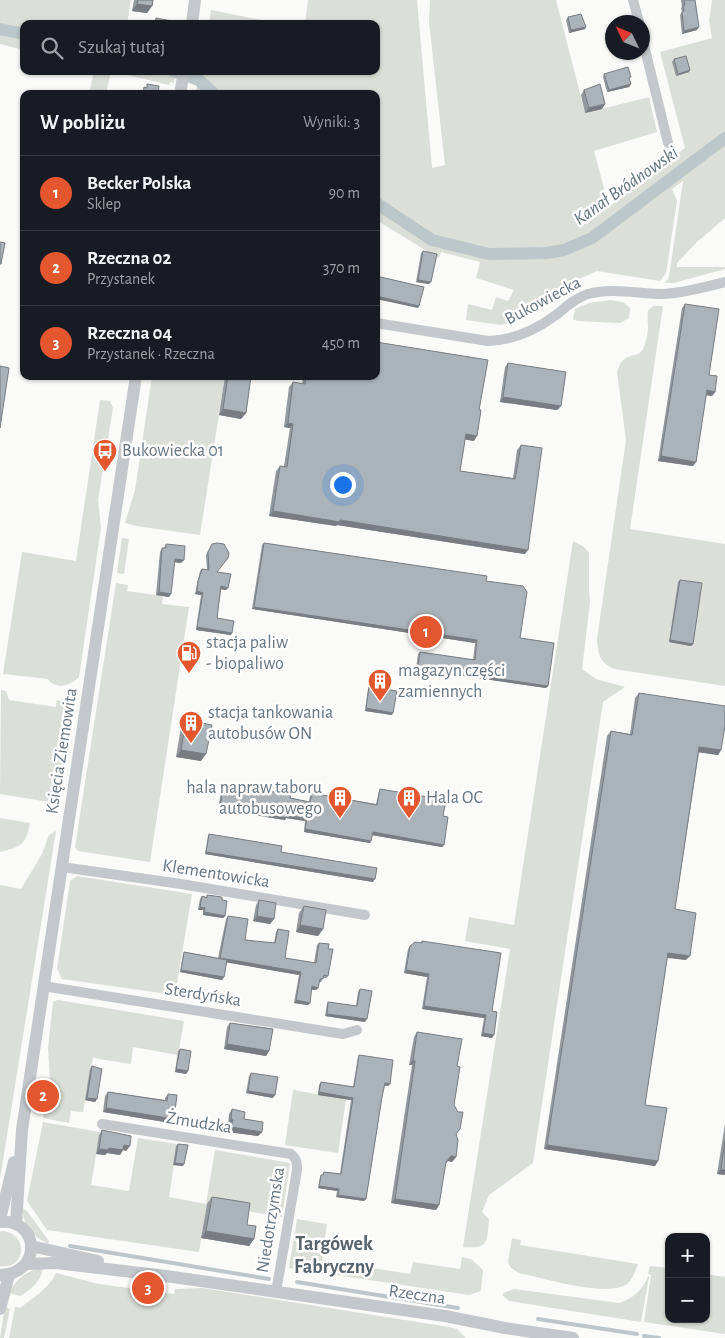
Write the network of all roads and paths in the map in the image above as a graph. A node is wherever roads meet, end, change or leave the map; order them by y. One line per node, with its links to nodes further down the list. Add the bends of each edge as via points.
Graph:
1 (195, 0): 4 (street)
2 (633, 0): 3 (street)
3 (637, 15)
4 (192, 20)
5 (647, 60): 8 (street)
6 (183, 75): 7 (street)
7 (181, 90)
8 (668, 143)
9 (725, 282): 10 (street, Bukowiecka, via 666,294 603,290 576,299 532,330 500,340 488,341)
10 (380, 324)
11 (135, 380): 12 (street, Księcia Ziemowita)
12 (62, 867): 13 (street, Klementowicka); 14 (street, Księcia Ziemowita)
13 (365, 915)
14 (43, 986): 15 (street, Sterdyńska, via 343,1034); 17 (street, Księcia Ziemowita)
15 (357, 1030)
16 (102, 1124): 18 (street, Żmudzka)
17 (22, 1130): 19 (street, Księcia Ziemowita); 20 (street, Księcia Ziemowita)
18 (291, 1154): 25 (street, Niedotrzymska, via 297,1160 297,1170)
19 (0, 1220): 20 (street)
20 (16, 1224): 21 (street, via 23,1228)
21 (31, 1246): 22 (street); 24 (street, Rzeczna)
22 (26, 1264): 23 (street); 24 (street, Rzeczna, via 56,1263)
23 (5, 1275): 26 (street)
24 (166, 1276): 25 (street, Rzeczna)
25 (276, 1292): 27 (street, Rzeczna)
26 (0, 1309)
27 (573, 1338)

